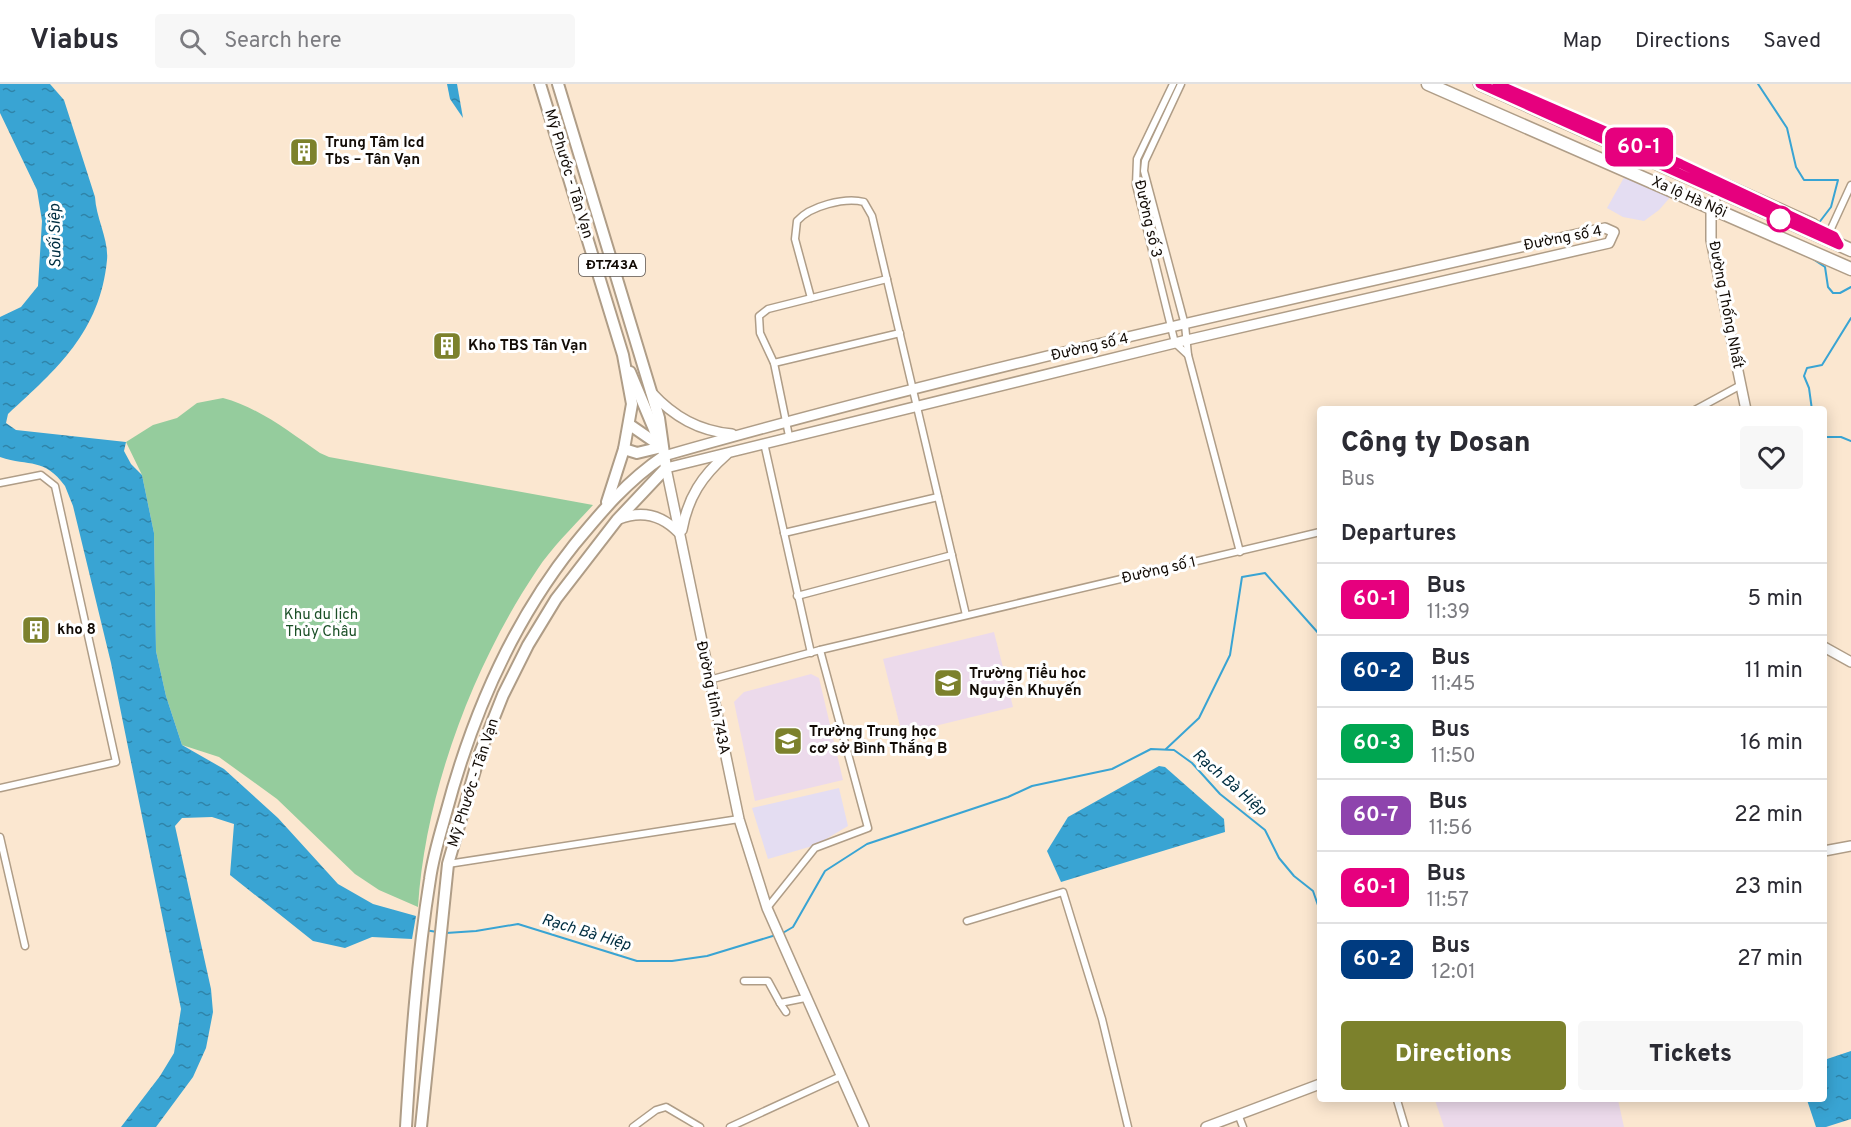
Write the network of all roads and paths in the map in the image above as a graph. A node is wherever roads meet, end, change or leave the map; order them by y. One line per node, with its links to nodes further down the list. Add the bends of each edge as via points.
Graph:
1 (540, 84): 26 (main road, Mỹ Phước - Tân Vạn / ĐT.743A)
2 (558, 84): 31 (main road, Mỹ Phước - Tân Vạn / ĐT.743A)
3 (1173, 84): 11 (street, Đường số 3, via 1137,159)
4 (1181, 84): 12 (street, Đường số 3)
5 (1428, 84): 14 (highway, Xa lộ Hà Nội)
6 (1446, 84): 14 (highway, Xa lộ Hà Nội)
7 (1480, 84): 9 (highway, Xa lộ Hà Nội)
8 (1497, 84): 9 (highway, Xa lộ Hà Nội)
9 (1616, 140): 10 (highway, Xa lộ Hà Nội)
10 (1646, 154): 15 (highway, Xa lộ Hà Nội); 16 (highway, Xa lộ Hà Nội)
11 (1136, 171): 12 (street); 22 (street, Đường số 3, via 1136,185)
12 (1144, 171): 21 (street, Đường số 3)
13 (1851, 185): 15 (street)
14 (1713, 204): 17 (highway, Xa lộ Hà Nội); 18 (highway, Xa lộ Hà Nội); 29 (street, Đường Thống Nhất, via 1710,224 1714,260)
15 (1829, 233): 16 (highway, Xa lộ Hà Nội)
16 (1845, 248)
17 (1851, 261)
18 (1851, 268)
19 (887, 279): 20 (street); 20 (street, via 872,216 864,202 854,199 808,211 797,221 795,239); 23 (street)
20 (811, 298): 28 (street, via 768,309 759,316 760,333)
21 (1185, 325): 22 (street, Đường số 4); 24 (street, Đường số 3); 24 (street, Đường số 4, via 1605,228 1614,232 1609,243)
22 (1172, 328): 25 (street, Đường số 3); 30 (street, Đường số 4)
23 (900, 333): 28 (street); 30 (street)
24 (1187, 340): 25 (street, Đường số 4); 27 (street, Đường số 3)
25 (1175, 343): 27 (street); 34 (street, Đường số 4)
26 (623, 355): 36 (main road, Mỹ Phước - Tân Vạn, via 632,404); 42 (main road, ĐT.743A, via 649,430)
27 (1188, 355): 51 (street, Đường số 3)
28 (774, 363): 35 (street)
29 (1741, 385): 32 (street); 33 (street, Đường Thống Nhất)
30 (913, 391): 34 (street); 35 (street, Đường số 4)
31 (651, 392): 37 (street, via 690,423); 42 (main road, Mỹ Phước - Tân Vạn / ĐT.743A)
32 (1702, 406)
33 (1745, 406)
34 (917, 407): 38 (street, Đường số 4); 45 (street)
35 (785, 423): 37 (street, Đường số 4); 38 (street)
36 (630, 425): 40 (main road, Mỹ Phước - Tân Vạn); 42 (main road)
37 (738, 435): 42 (street, Đường số 4)
38 (789, 436): 39 (street, Đường số 4)
39 (764, 442): 41 (street, Đường số 4); 48 (street)
40 (624, 449): 42 (main road); 46 (main road, Mỹ Phước - Tân Vạn)
41 (730, 451): 43 (street, Đường số 4); 50 (street, via 710,468 691,496)
42 (663, 452): 43 (main road, Mỹ Phước - Tân Vạn); 46 (main road, Mỹ Phước - Tân Vạn)
43 (666, 468): 47 (main road, Mỹ Phước - Tân Vạn); 50 (street, Đường tỉnh 743A)
44 (0, 483): 62 (street, via 41,475 55,486 116,762)
45 (938, 497): 48 (street); 52 (street)
46 (606, 506): 59 (main road, Mỹ Phước - Tân Vạn, via 550,576)
47 (616, 520): 50 (street, via 647,514 668,522); 60 (main road, Mỹ Phước - Tân Vạn, via 556,599)
48 (784, 533): 53 (street)
49 (1317, 533): 51 (street, Đường số 1)
50 (681, 535): 61 (street, Đường tỉnh 743A)
51 (1240, 552): 54 (street, Đường số 1)
52 (952, 555): 53 (street); 54 (street)
53 (797, 596): 57 (street)
54 (966, 615): 56 (street, Đường số 1)
55 (1827, 649): 58 (street)
56 (820, 651): 57 (street, Đường số 1); 68 (street, via 868,828 815,848)
57 (811, 653): 61 (street, Đường số 1)
58 (1851, 662)
59 (497, 668): 60 (main road); 79 (main road, Mỹ Phước - Tân Vạn, via 458,770 430,877)
60 (513, 676): 67 (main road, Mỹ Phước - Tân Vạn, via 480,753)
61 (709, 680): 63 (street, Đường tỉnh 743A)
62 (0, 788)
63 (739, 819): 67 (street); 68 (street, Đường tỉnh 743A)
64 (0, 837): 70 (street)
65 (1851, 846): 66 (street)
66 (1827, 850)
67 (448, 864): 80 (main road, Mỹ Phước - Tân Vạn)
68 (767, 908): 72 (street, Đường tỉnh 743A)
69 (967, 921): 85 (street, via 1063,892 1102,1019)
70 (25, 946)
71 (744, 981): 73 (street, via 768,981)
72 (805, 998): 73 (street); 75 (street)
73 (780, 1002): 74 (street)
74 (786, 1012)
75 (841, 1076): 83 (street); 84 (street)
76 (1317, 1085): 78 (street)
77 (1398, 1102): 88 (street)
78 (1239, 1114): 86 (street); 87 (street)
79 (406, 1127)
80 (421, 1127)
81 (633, 1127): 82 (street, via 666,1107)
82 (700, 1127)
83 (730, 1127)
84 (864, 1127)
85 (1128, 1127)
86 (1206, 1127)
87 (1243, 1127)
88 (1405, 1127)

